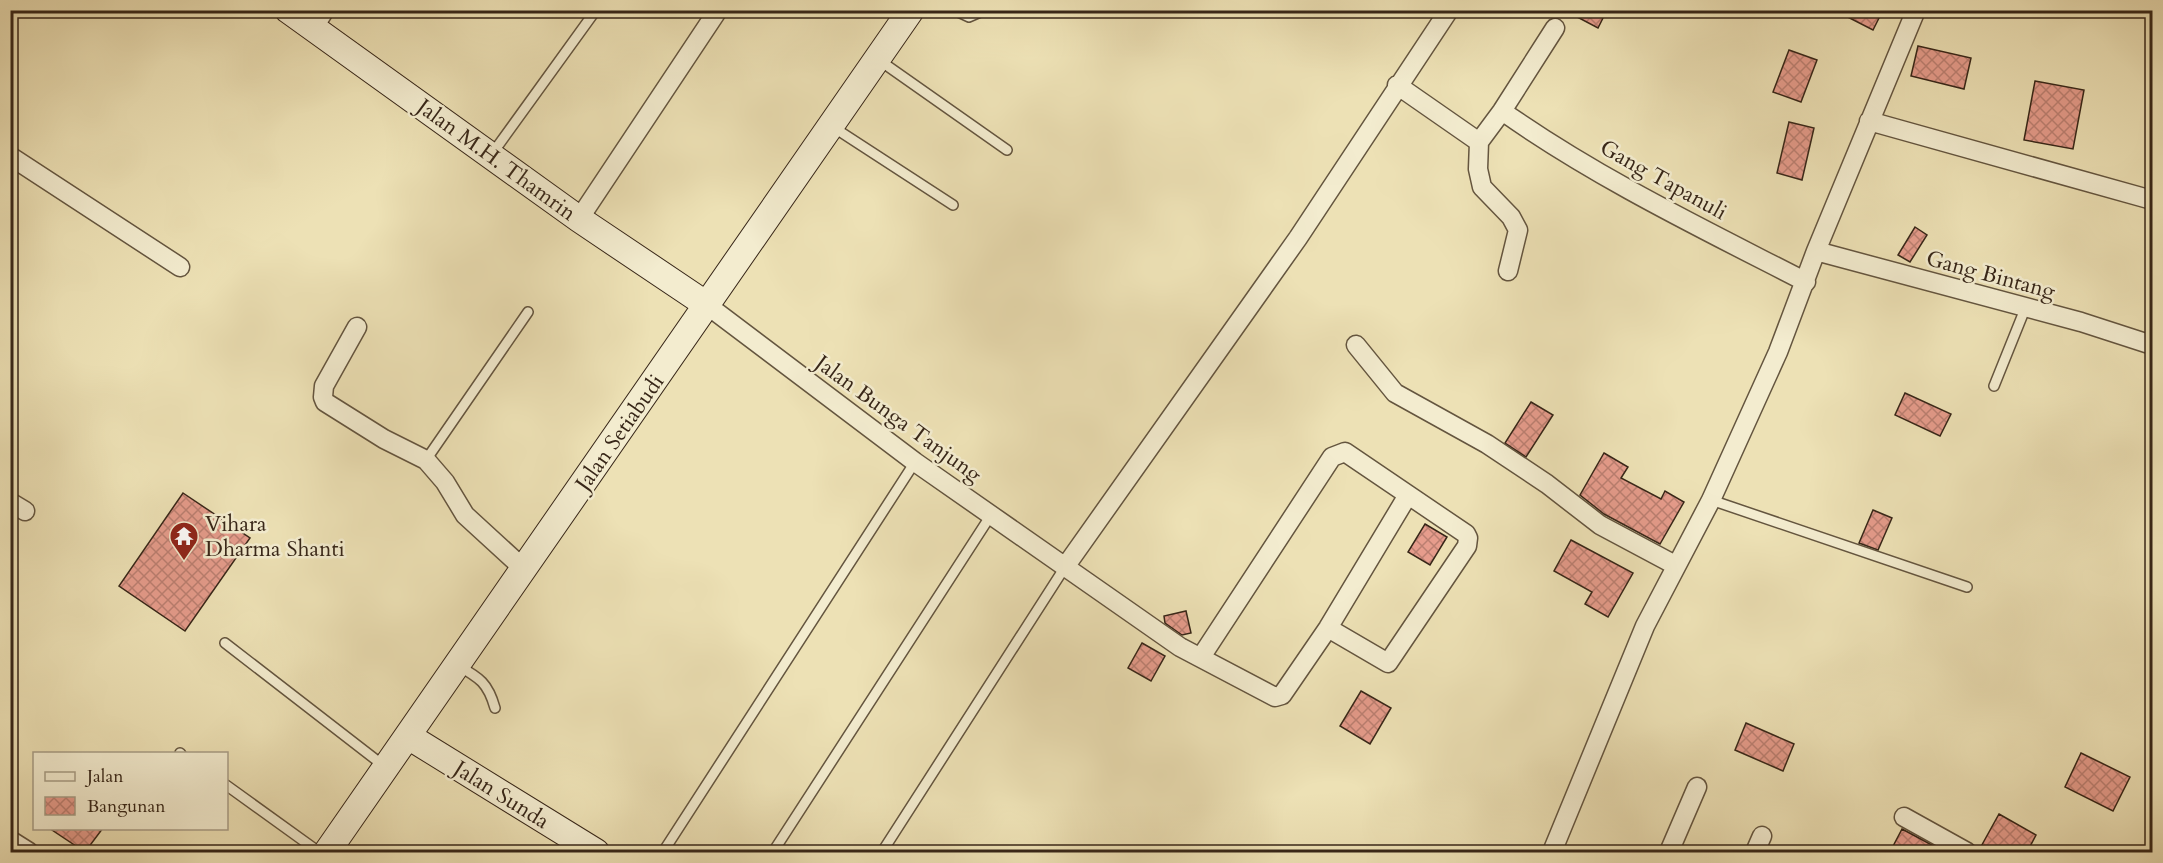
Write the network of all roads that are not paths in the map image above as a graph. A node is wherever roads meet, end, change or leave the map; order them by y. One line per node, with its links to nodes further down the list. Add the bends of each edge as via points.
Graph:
1 (288, 10): 9 (street, Jalan M.H. Thamrin)
2 (596, 10): 18 (lane)
3 (718, 10): 22 (street)
4 (911, 10): 11 (street, Jalan Setiabudi)
5 (954, 10): 6 (lane, via 969,17)
6 (985, 10)
7 (1449, 10): 12 (street)
8 (1916, 10): 14 (street)
9 (324, 21): 18 (street, Jalan M.H. Thamrin)
10 (1555, 28): 13 (street)
11 (878, 58): 15 (street, Jalan Setiabudi); 17 (lane)
12 (1397, 85): 16 (street); 40 (street, via 1294,242)
13 (1502, 111): 16 (street); 26 (street, Gang Tapanuli, via 1665,210)
14 (1869, 121): 20 (street); 23 (street)
15 (831, 125): 21 (lane); 27 (street, Jalan Setiabudi)
16 (1479, 141): 25 (street, via 1482,187 1518,230)
17 (1007, 150)
18 (492, 154): 22 (street, Jalan M.H. Thamrin)
19 (10, 156): 24 (street)
20 (2152, 200)
21 (953, 205)
22 (579, 219): 27 (street, Jalan M.H. Thamrin)
23 (1816, 251): 26 (street); 28 (street, Gang Bintang)
24 (180, 267)
25 (1508, 271)
26 (1806, 282): 37 (street)
27 (707, 305): 35 (street, Jalan Bunga Tanjung); 41 (street, Jalan Setiabudi)
28 (2025, 309): 32 (street, Gang Bintang); 33 (lane)
29 (528, 312): 34 (lane)
30 (357, 327): 34 (street, via 324,386 322,397 345,416)
31 (1356, 345): 39 (street, via 1395,393 1487,444 1600,525)
32 (2152, 345)
33 (1994, 386)
34 (426, 460): 41 (street, via 465,514)
35 (915, 462): 38 (street, Jalan Bunga Tanjung); 58 (lane)
36 (1408, 495): 43 (street); 43 (street, via 1466,534 1467,546 1388,663); 45 (street, via 1345,452 1332,457)
37 (1711, 500): 39 (street); 42 (lane)
38 (991, 514): 40 (street, Jalan Bunga Tanjung); 59 (lane)
39 (1675, 566): 61 (street, via 1645,626)
40 (1065, 567): 45 (street, Jalan Bunga Tanjung, via 1180,647); 60 (lane)
41 (524, 568): 46 (street, Jalan Setiabudi)
42 (1967, 587)
43 (1328, 628): 45 (street, Jalan Bunga Tanjung, via 1279,696)
44 (225, 643): 49 (lane)
45 (1202, 657)
46 (458, 665): 47 (lane, via 490,690); 48 (street, Jalan Setiabudi)
47 (495, 708)
48 (408, 736): 49 (street, Jalan Setiabudi); 57 (street, Jalan Sunda)
49 (386, 768): 56 (street, Jalan Setiabudi)
50 (228, 786): 55 (lane)
51 (1697, 788): 62 (street)
52 (1904, 817): 63 (street)
53 (10, 840): 54 (street)
54 (28, 852)
55 (319, 852)
56 (327, 852)
57 (594, 852)
58 (663, 852)
59 (773, 852)
60 (882, 852)
61 (1552, 852)
62 (1669, 852)
63 (1967, 852)

